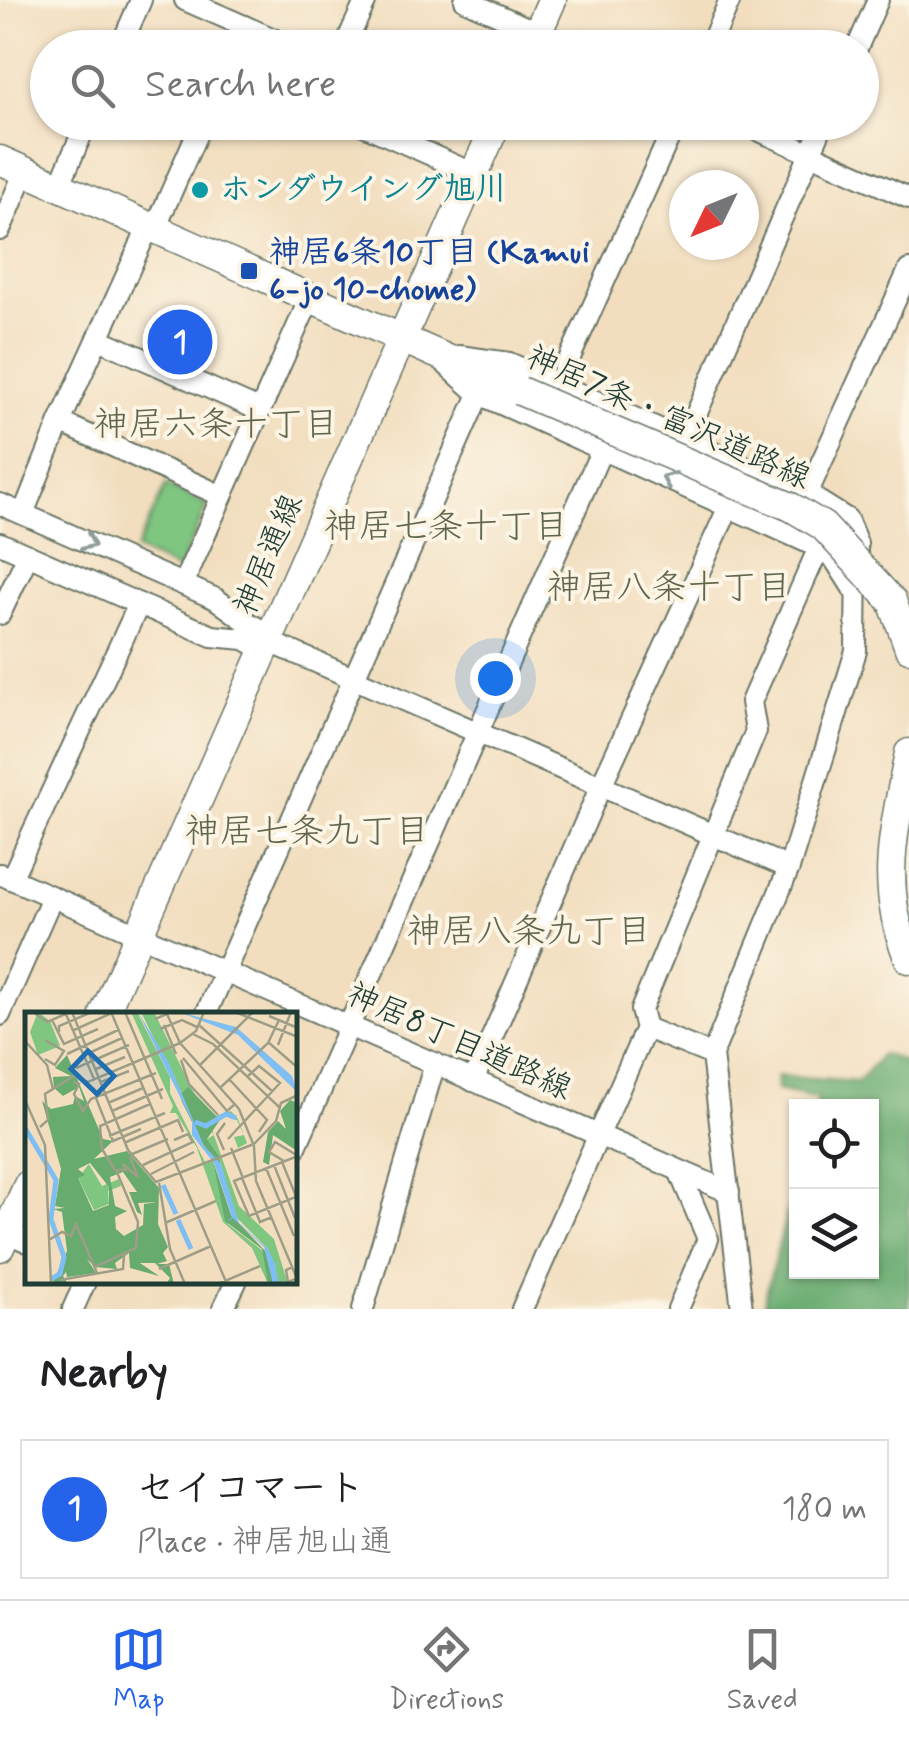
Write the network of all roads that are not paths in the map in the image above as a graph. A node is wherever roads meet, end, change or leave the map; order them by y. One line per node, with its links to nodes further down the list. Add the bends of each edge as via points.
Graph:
1 (141, 0): 9 (street)
2 (185, 0): 8 (street)
3 (366, 0): 12 (street)
4 (465, 0): 13 (street)
5 (552, 0): 14 (street)
6 (730, 0): 15 (street)
7 (878, 0): 16 (street)
8 (244, 26): 10 (street); 11 (street)
9 (128, 30)
10 (242, 30)
11 (253, 30)
12 (352, 30)
13 (517, 30)
14 (538, 30)
15 (717, 30)
16 (865, 30)
17 (80, 140): 27 (street)
18 (194, 140): 29 (street)
19 (398, 140): 26 (street)
20 (489, 140): 26 (street, 神居通線)
21 (668, 140): 36 (street)
22 (779, 140): 24 (street)
23 (816, 140): 24 (street)
24 (810, 154): 28 (street); 40 (street)
25 (13, 166): 27 (street, 神居7条・富沢道路線); 30 (street)
26 (474, 174): 33 (street, 神居通線)
27 (60, 186): 29 (street, 神居7条・富沢道路線)
28 (909, 198)
29 (152, 228): 32 (street, 神居7条・富沢道路線); 34 (street)
30 (0, 230)
31 (909, 270): 43 (street)
32 (310, 298): 33 (street, 神居7条・富沢道路線); 38 (street)
33 (400, 338): 35 (street, 神居7条・富沢道路線); 56 (street, 神居通線)
34 (99, 339): 38 (street); 39 (street)
35 (433, 352): 36 (street, via 509,363); 37 (street); 57 (street, 神居7条・富沢道路線, bridge, via 822,526 892,601)
36 (558, 384): 40 (street)
37 (479, 394): 41 (street); 58 (street)
38 (259, 410): 44 (street)
39 (60, 422): 44 (street); 48 (street)
40 (684, 440): 42 (street)
41 (602, 449): 46 (street, one-way to 41); 59 (street)
42 (747, 467): 43 (street); 46 (street)
43 (807, 494): 47 (street)
44 (222, 496): 52 (street)
45 (0, 504): 48 (street)
46 (730, 507): 50 (street); 61 (street)
47 (834, 509): 50 (street); 53 (street, via 847,518 858,543)
48 (23, 514): 52 (street, one-way to 52)
49 (0, 543): 51 (street)
50 (820, 548): 53 (street); 62 (street, via 751,702 756,730)
51 (28, 555): 54 (street); 55 (street)
52 (183, 584): 56 (street, via 216,599)
53 (859, 599): 63 (street, via 856,651)
54 (139, 604): 56 (street, via 212,636); 64 (street)
55 (0, 614)
56 (270, 643): 58 (street); 66 (street, 神居通線)
57 (909, 648)
58 (352, 679): 59 (street); 68 (street)
59 (476, 734): 61 (street); 72 (street)
60 (909, 753): 67 (street, via 889,860 892,908)
61 (600, 788): 62 (street); 76 (street)
62 (715, 836): 63 (street); 73 (street, via 641,1010)
63 (790, 868): 74 (street)
64 (5, 877): 65 (street, 神居8丁目道路線)
65 (52, 897): 66 (street, 神居8丁目道路線); 71 (street)
66 (139, 936): 68 (street, 神居8丁目道路線); 69 (street, 神居通線)
67 (909, 959)
68 (226, 972): 70 (street); 72 (street, 神居8丁目道路線)
69 (105, 1012)
70 (207, 1012)
71 (0, 1015)
72 (350, 1027): 75 (street, 神居8丁目道路線); 78 (street)
73 (646, 1028): 74 (street); 77 (street)
74 (712, 1055): 80 (street)
75 (435, 1063): 76 (street, 神居8丁目道路線); 87 (street)
76 (473, 1081): 77 (street, 神居8丁目道路線)
77 (598, 1137): 79 (street, 神居8丁目道路線); 88 (street)
78 (298, 1142)
79 (680, 1173): 80 (street, 神居8丁目道路線); 89 (street, via 708,1238)
80 (728, 1192): 90 (street)
81 (25, 1193): 82 (street)
82 (8, 1239)
83 (84, 1284): 85 (street)
84 (235, 1284): 86 (street)
85 (73, 1309)
86 (223, 1309)
87 (363, 1309)
88 (522, 1309)
89 (678, 1309)
90 (742, 1309)

